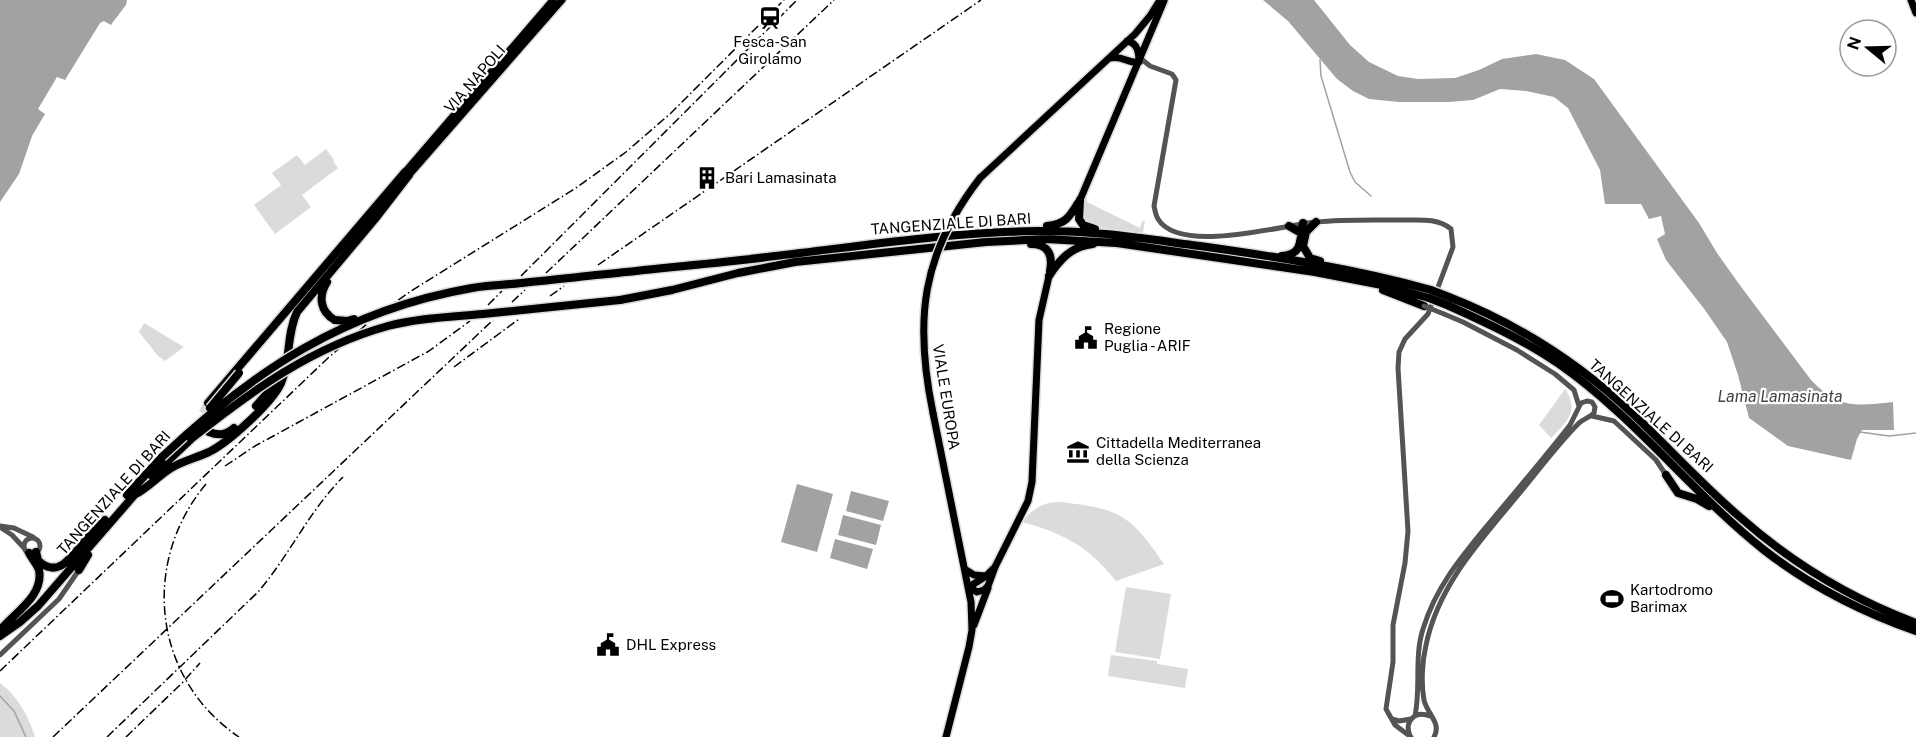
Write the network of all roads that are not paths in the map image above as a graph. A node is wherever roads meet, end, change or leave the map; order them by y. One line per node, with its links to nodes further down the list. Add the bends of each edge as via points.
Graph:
1 (553, 0): 11 (main road, VIA NAPOLI)
2 (562, 0): 11 (main road, VIA NAPOLI)
3 (1162, 0): 6 (main road, VIALE EUROPA); 9 (main road)
4 (1911, 0): 5 (main road)
5 (1916, 13)
6 (1127, 41): 7 (main road, VIALE EUROPA); 8 (main road); 9 (main road, via 1137,48)
7 (1108, 59): 8 (main road, via 1117,56); 43 (main road, VIALE EUROPA, bridge, via 981,178 948,226 930,273 924,309 925,371)
8 (1128, 60): 9 (main road); 10 (main road)
9 (1139, 62): 10 (main road); 14 (street, via 1172,74 1176,80 1155,203 1161,223 1176,232 1219,237)
10 (1130, 80): 12 (main road)
11 (407, 173): 24 (highway, bridge, via 380,220 322,293 322,306 335,320); 26 (highway); 30 (highway, bridge, via 213,405); 32 (highway, via 371,224 297,312 284,376 273,396 219,446 170,468)
12 (1080, 200): 16 (highway, via 1071,215 1058,225 1032,227); 17 (highway, via 1078,215 1083,225)
13 (1316, 222): 15 (highway); 53 (street, via 1432,221 1445,224 1453,236 1453,247 1428,315 1410,333 1399,352 1408,531 1393,625 1393,662 1386,710)
14 (1289, 226): 15 (highway)
15 (1303, 230): 19 (highway, via 1301,243 1289,255); 20 (highway, via 1307,254)
16 (1015, 236): 17 (highway, TANGENZIALE DI BARI, via 1086,232); 18 (highway, TANGENZIALE DI BARI); 21 (highway, via 1048,250 1052,259); 24 (highway, TANGENZIALE DI BARI, bridge, via 856,245 472,288); 25 (highway, TANGENZIALE DI BARI, bridge, via 795,262 620,300 422,320 366,333)
17 (1160, 241): 19 (highway, TANGENZIALE DI BARI)
18 (1117, 243): 21 (highway, via 1078,247 1061,259); 22 (highway, TANGENZIALE DI BARI, via 1343,277)
19 (1247, 253): 20 (highway, TANGENZIALE DI BARI)
20 (1337, 268): 22 (highway, TANGENZIALE DI BARI, via 1370,274)
21 (1049, 276): 41 (main road, via 1039,320 1030,493)
22 (1428, 298): 23 (highway, TANGENZIALE DI BARI, bridge); 27 (street, bridge, via 1444,314 1517,350 1555,374 1574,390)
23 (1448, 301): 35 (highway, TANGENZIALE DI BARI, via 1559,364 1598,394); 48 (highway, TANGENZIALE DI BARI, via 1513,326 1542,342 1632,413 1768,541 1804,567 1858,597)
24 (380, 313): 30 (highway, TANGENZIALE DI BARI, bridge, via 306,346 269,369 230,396)
25 (315, 354): 29 (highway, bridge, via 280,380 229,432); 32 (highway, TANGENZIALE DI BARI, bridge, via 255,390 191,439)
26 (208, 403)
27 (1579, 408): 28 (street, via 1583,416); 28 (street, via 1583,401 1592,402 1595,409); 38 (street, via 1560,439)
28 (1590, 416): 31 (street, via 1614,421 1656,460); 38 (street, via 1573,430)
29 (209, 432)
30 (162, 457): 34 (highway, TANGENZIALE DI BARI)
31 (1666, 475): 35 (highway, via 1678,493 1705,502 1727,523)
32 (134, 495): 33 (highway, TANGENZIALE DI BARI)
33 (116, 515): 42 (highway); 50 (highway, TANGENZIALE DI BARI, via 38,606)
34 (105, 520): 39 (highway, via 63,565 41,564); 50 (highway, TANGENZIALE DI BARI, via 33,603)
35 (1735, 525): 51 (highway, TANGENZIALE DI BARI, via 1800,575 1862,609)
36 (0, 526): 37 (street); 39 (street)
37 (34, 538): 39 (street, via 26,541); 39 (street, via 39,549)
38 (1474, 546): 40 (street)
39 (30, 551): 50 (highway, via 39,570 36,590)
40 (1459, 564): 54 (street, via 1437,593 1422,634); 55 (street, via 1433,617 1425,648 1424,699)
41 (995, 567): 44 (main road); 46 (main road)
42 (78, 570): 52 (street, via 59,600)
43 (966, 570): 44 (main road); 45 (main road, VIALE EUROPA)
44 (986, 576): 45 (main road)
45 (969, 587): 46 (main road, via 977,592); 47 (main road, VIALE EUROPA)
46 (987, 590): 47 (main road); 49 (main road)
47 (971, 600): 49 (main road, VIALE EUROPA)
48 (1916, 623)
49 (972, 630): 56 (main road, VIALE EUROPA)
50 (1, 632)
51 (1916, 632)
52 (0, 655)
53 (1389, 717): 54 (street, via 1399,721); 57 (street)
54 (1413, 717): 55 (street); 57 (street, via 1408,728)
55 (1431, 717): 58 (street, via 1437,728)
56 (946, 737)
57 (1410, 737)
58 (1434, 737)

